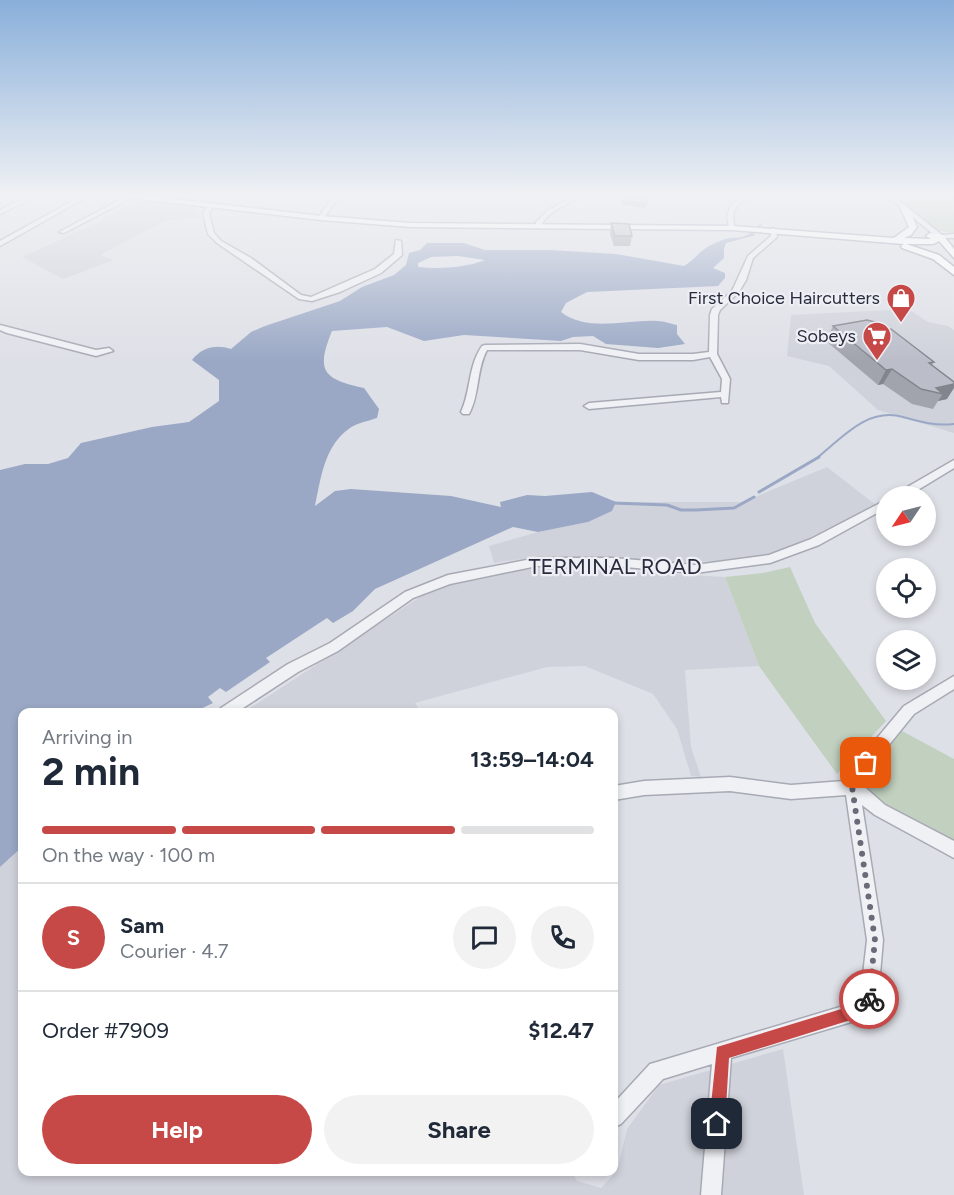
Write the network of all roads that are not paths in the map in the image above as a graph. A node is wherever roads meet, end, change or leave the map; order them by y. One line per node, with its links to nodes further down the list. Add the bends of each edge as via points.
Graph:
1 (232, 250): 2 (street, via 299,297 312,299 378,271 398,255)
2 (398, 250)
3 (759, 250): 8 (street, via 750,257 735,292 716,309)
4 (917, 250): 5 (main road, via 936,257)
5 (954, 272)
6 (0, 327): 7 (street, via 96,353)
7 (109, 351)
8 (713, 354): 9 (street, via 726,380 725,397); 10 (street, via 639,357 580,347 486,348 479,354 473,400)
9 (589, 406)
10 (466, 412)
11 (954, 463): 12 (street)
12 (917, 486)
13 (876, 509): 15 (street, TERMINAL ROAD, via 815,542 770,559 695,569 614,562 537,562 448,580 409,596)
14 (954, 682): 16 (street, via 909,710 851,780)
15 (232, 708)
16 (853, 788): 17 (street, via 792,792 730,784); 18 (street, via 880,810); 19 (street, via 875,940 868,1008)
17 (618, 792)
18 (954, 850)
19 (722, 1052): 20 (street, via 657,1071); 21 (street)
20 (618, 1113)
21 (711, 1195)

